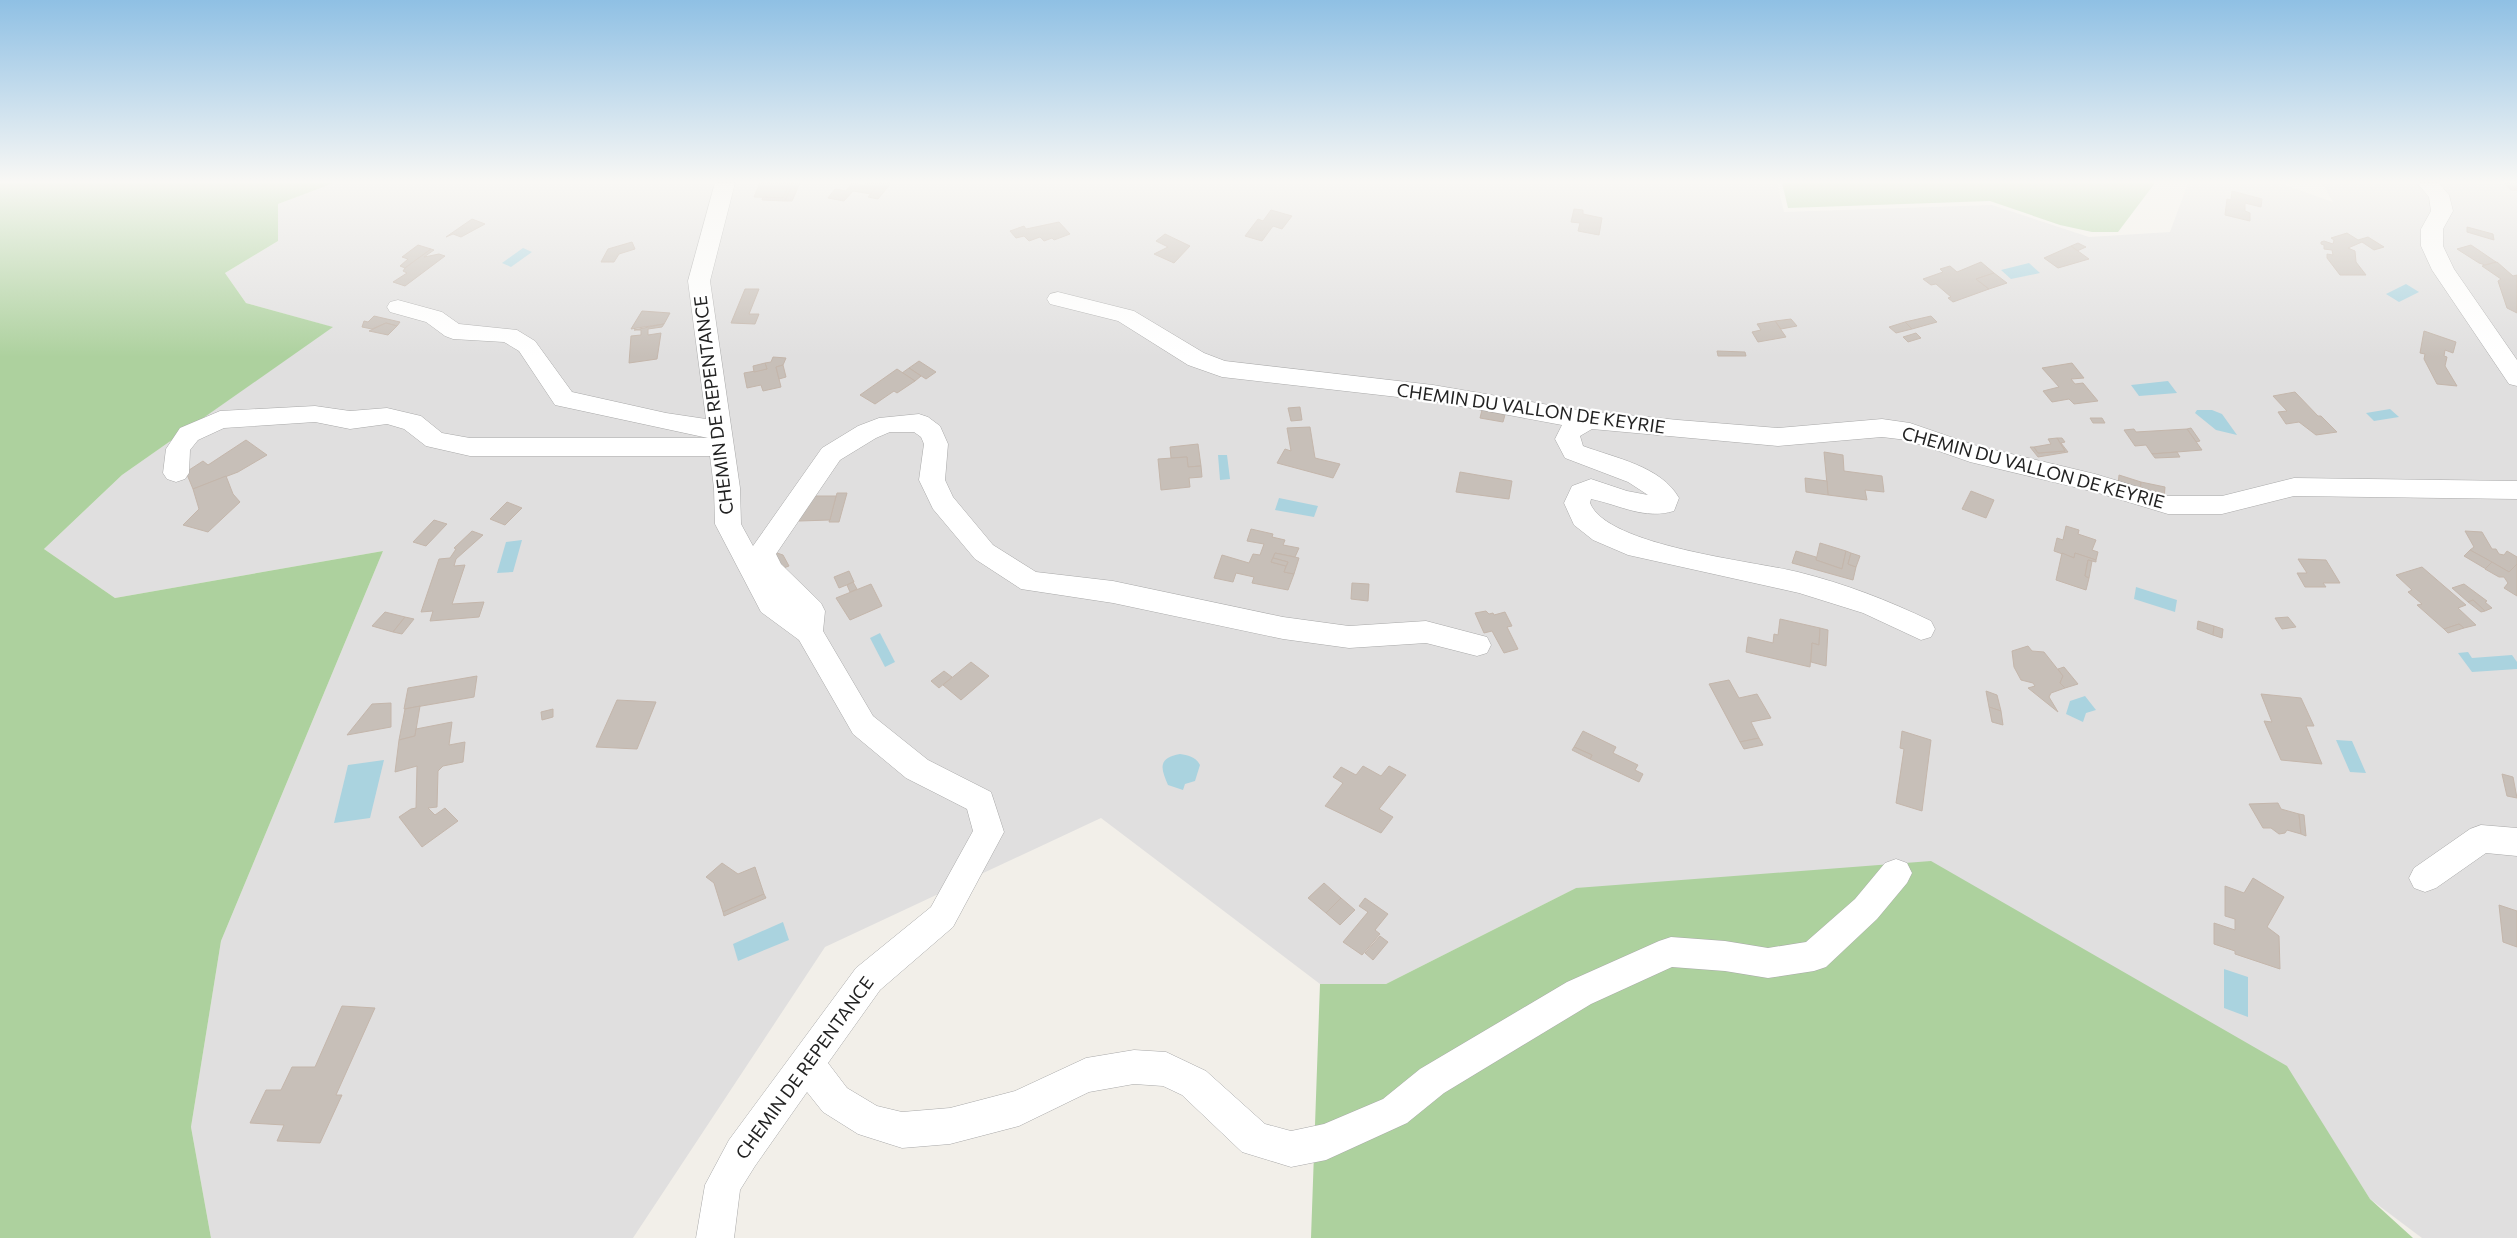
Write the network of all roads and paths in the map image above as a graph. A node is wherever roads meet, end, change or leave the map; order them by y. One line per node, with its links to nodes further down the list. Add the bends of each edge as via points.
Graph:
1 (710, 241): 7 (street, CHEMIN DE REPENTANCE, via 699,281)
2 (2432, 241): 5 (street, via 2443,270)
3 (1058, 299): 6 (street, CHEMIN DU VALLON DE KEYRIE, via 1126,316 1196,359 1222,369 1433,392)
4 (398, 307): 7 (street, via 434,316 453,331 509,335 527,346 564,399 666,422)
5 (2517, 378)
6 (1592, 420): 9 (street, CHEMIN DU VALLON DE KEYRIE, via 1778,437 1882,428 1910,432 1970,453 2095,483 2168,505 2222,505 2294,487); 10 (street, via 1569,431 1567,438 1574,452 1637,476 1656,487 1666,498 1665,504 1652,506 1626,501 1591,488 1581,493 1576,503 1583,518 1602,533 1637,548 1799,583 1862,602)
7 (720, 439): 8 (street, via 470,447 435,440 412,422 387,416 350,420 315,414 220,420 189,434 178,449); 11 (street, CHEMIN DE REPENTANCE, via 728,524 771,604)
8 (176, 473)
9 (2517, 490)
10 (1921, 629)
11 (809, 632): 12 (street, via 810,611 771,571 762,553 831,454 867,432 888,424 908,422 919,423 931,432 936,444 932,480 942,502 963,530 984,552 1032,582 1113,592 1283,628 1349,637 1426,632); 16 (street, CHEMIN DE REPENTANCE, via 863,725 917,768 980,801 988,832 942,917 868,979)
12 (1477, 646)
13 (2517, 842): 15 (street, via 2481,839)
14 (1896, 873): 16 (street, via 1866,909 1814,956 1768,963 1671,952 1579,993 1432,1081 1395,1111 1326,1142 1291,1149 1255,1139 1194,1083 1166,1069 1134,1067 1086,1075 1019,1108 950,1126 902,1130 870,1122 834,1100)
15 (2425, 878)
16 (807, 1062): 17 (street, CHEMIN DE REPENTANCE, via 723,1184)
17 (715, 1238)

